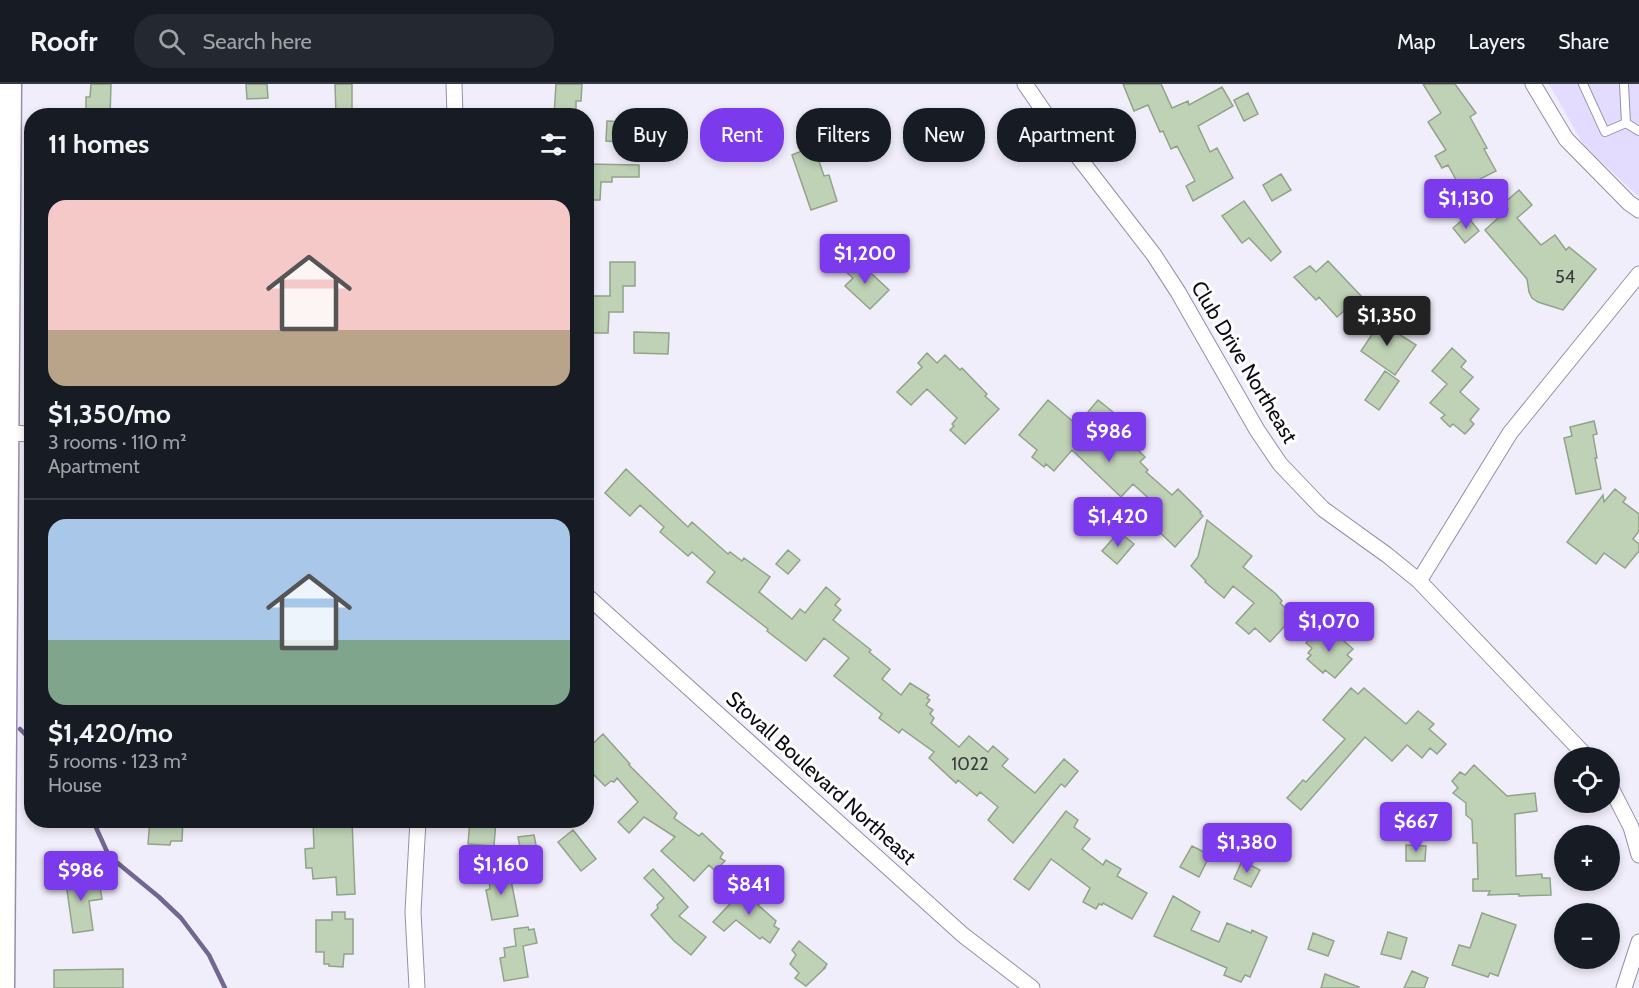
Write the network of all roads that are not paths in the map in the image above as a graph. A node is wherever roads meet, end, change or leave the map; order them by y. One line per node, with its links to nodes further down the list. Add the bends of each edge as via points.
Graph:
1 (10, 84): 10 (main road)
2 (454, 84): 7 (street)
3 (1025, 84): 16 (street, Club Drive Northeast, via 1154,255 1280,464 1323,509)
4 (1533, 84): 11 (street, via 1566,139)
5 (1583, 84): 8 (lane, via 1605,132)
6 (1624, 84): 8 (lane)
7 (455, 108)
8 (1626, 123): 9 (lane)
9 (1639, 131)
10 (4, 173): 13 (main road)
11 (1639, 210)
12 (1639, 274): 16 (street, via 1510,433)
13 (8, 433): 14 (street); 15 (main road)
14 (24, 434)
15 (4, 510): 23 (main road)
16 (1419, 581): 18 (street, Club Drive Northeast)
17 (594, 602): 25 (street, Stovall Boulevard Northeast, via 963,934)
18 (1577, 747)
19 (1620, 806): 21 (street)
20 (418, 828): 24 (street, via 413,912)
21 (1639, 855)
22 (1639, 942): 26 (street)
23 (3, 988)
24 (417, 988)
25 (1032, 988)
26 (1624, 988)

